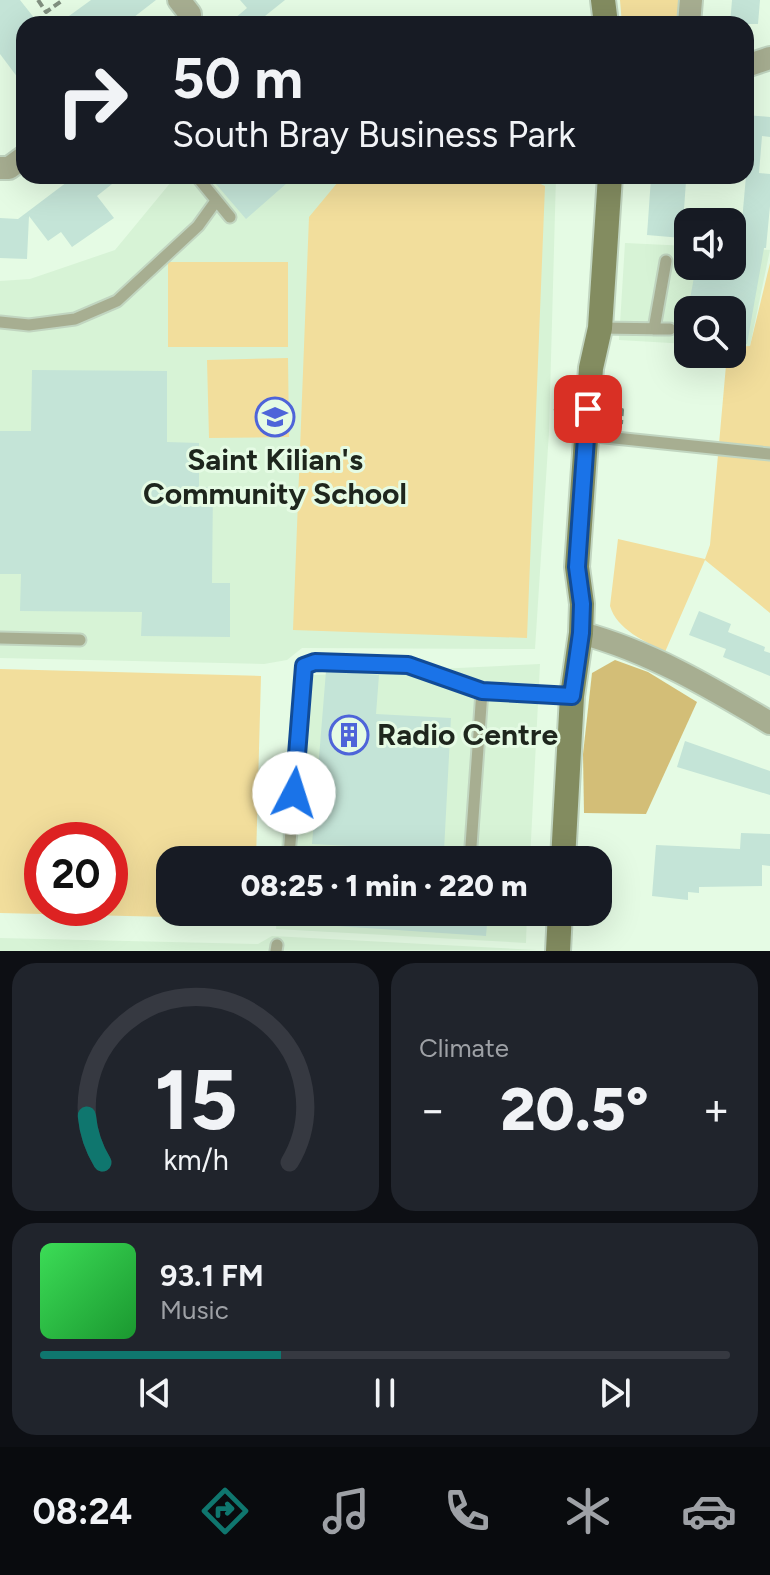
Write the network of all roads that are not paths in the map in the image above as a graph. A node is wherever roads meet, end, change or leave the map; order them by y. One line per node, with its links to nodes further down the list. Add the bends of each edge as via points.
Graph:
1 (203, 184): 3 (lane)
2 (609, 184): 9 (main road)
3 (216, 201): 4 (lane); 6 (lane, via 198,226 117,301 75,319 29,325)
4 (230, 217)
5 (666, 261): 7 (lane)
6 (0, 322)
7 (654, 329): 8 (lane); 9 (lane)
8 (670, 329)
9 (600, 333): 10 (main road, via 605,367)
10 (594, 435): 11 (lane); 12 (main road, via 577,567)
11 (770, 454)
12 (581, 633): 16 (main road); 17 (street, via 693,678)
13 (0, 638): 14 (lane)
14 (80, 640)
15 (482, 691): 16 (lane); 18 (lane, via 408,665 304,666); 19 (lane)
16 (572, 696): 20 (main road)
17 (770, 723)
18 (290, 846)
19 (471, 846)
20 (564, 846)
21 (559, 926): 22 (main road)
22 (558, 951)

